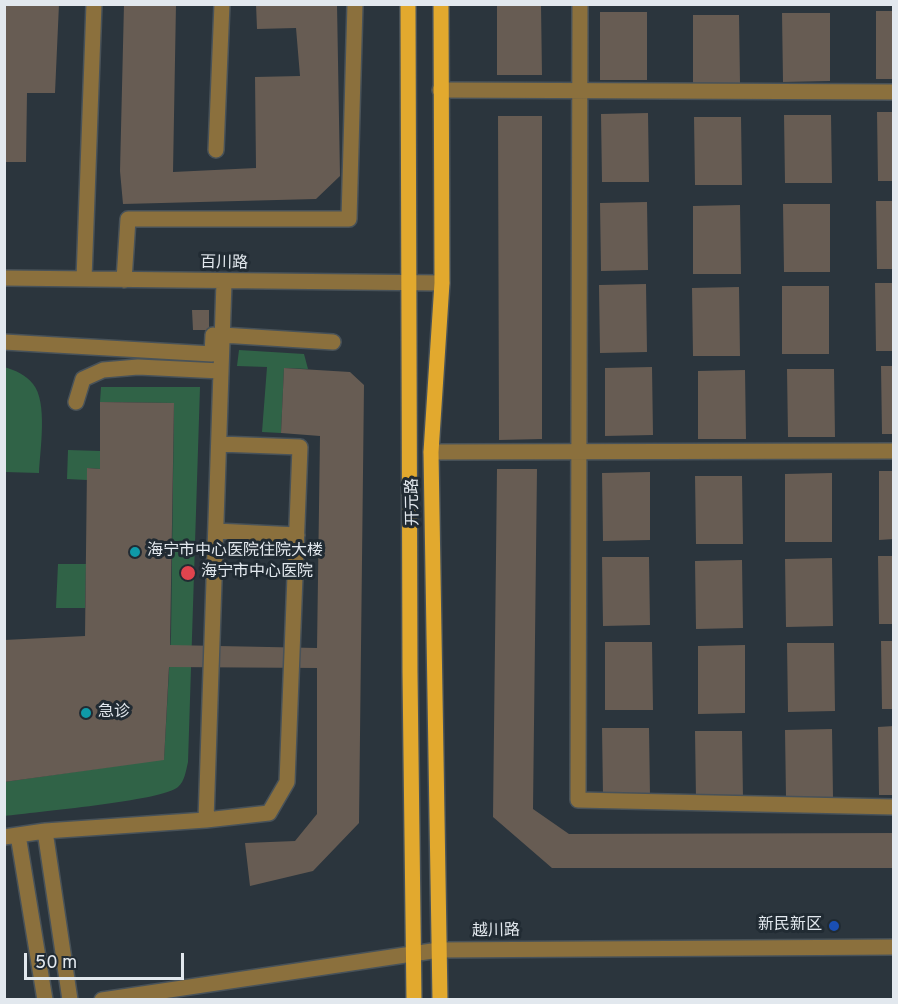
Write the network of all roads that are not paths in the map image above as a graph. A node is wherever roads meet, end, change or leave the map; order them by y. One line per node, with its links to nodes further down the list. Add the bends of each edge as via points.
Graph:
1 (94, 4): 12 (street)
2 (222, 4): 10 (street)
3 (355, 4): 13 (street, via 349,219 128,219)
4 (408, 4): 15 (main road, 开元路)
5 (441, 4): 7 (main road, 开元路)
6 (580, 4): 8 (street)
7 (440, 90): 8 (street); 16 (main road, 开元路)
8 (580, 91): 9 (street); 25 (street)
9 (894, 92)
10 (216, 150)
11 (4, 278): 12 (street, 百川路)
12 (84, 279): 13 (street, 百川路)
13 (124, 280): 14 (street, 百川路)
14 (219, 282): 15 (street, 百川路); 17 (street); 18 (street, via 212,354)
15 (409, 283): 16 (street, 百川路); 34 (main road, 开元路)
16 (442, 283): 24 (main road, 开元路)
17 (222, 335): 19 (street); 20 (street)
18 (4, 342)
19 (333, 342)
20 (221, 371): 21 (street, via 138,367 103,370 82,379); 22 (street)
21 (76, 402)
22 (219, 444): 26 (street); 27 (street, via 300,447)
23 (894, 451): 25 (street)
24 (431, 452): 25 (street); 33 (main road, 开元路)
25 (579, 452): 28 (street, via 578,800)
26 (216, 531): 27 (street); 29 (street)
27 (297, 535): 29 (street, via 287,782 269,813)
28 (894, 807)
29 (206, 820): 30 (street)
30 (45, 831): 31 (street); 36 (street)
31 (11, 836): 35 (street)
32 (894, 946): 33 (street, 越川路)
33 (439, 950): 34 (street, 越川路); 39 (main road, 开元路)
34 (414, 954): 37 (street, 越川路); 38 (main road, 开元路)
35 (45, 999)
36 (69, 999)
37 (102, 999)
38 (414, 999)
39 (440, 999)

